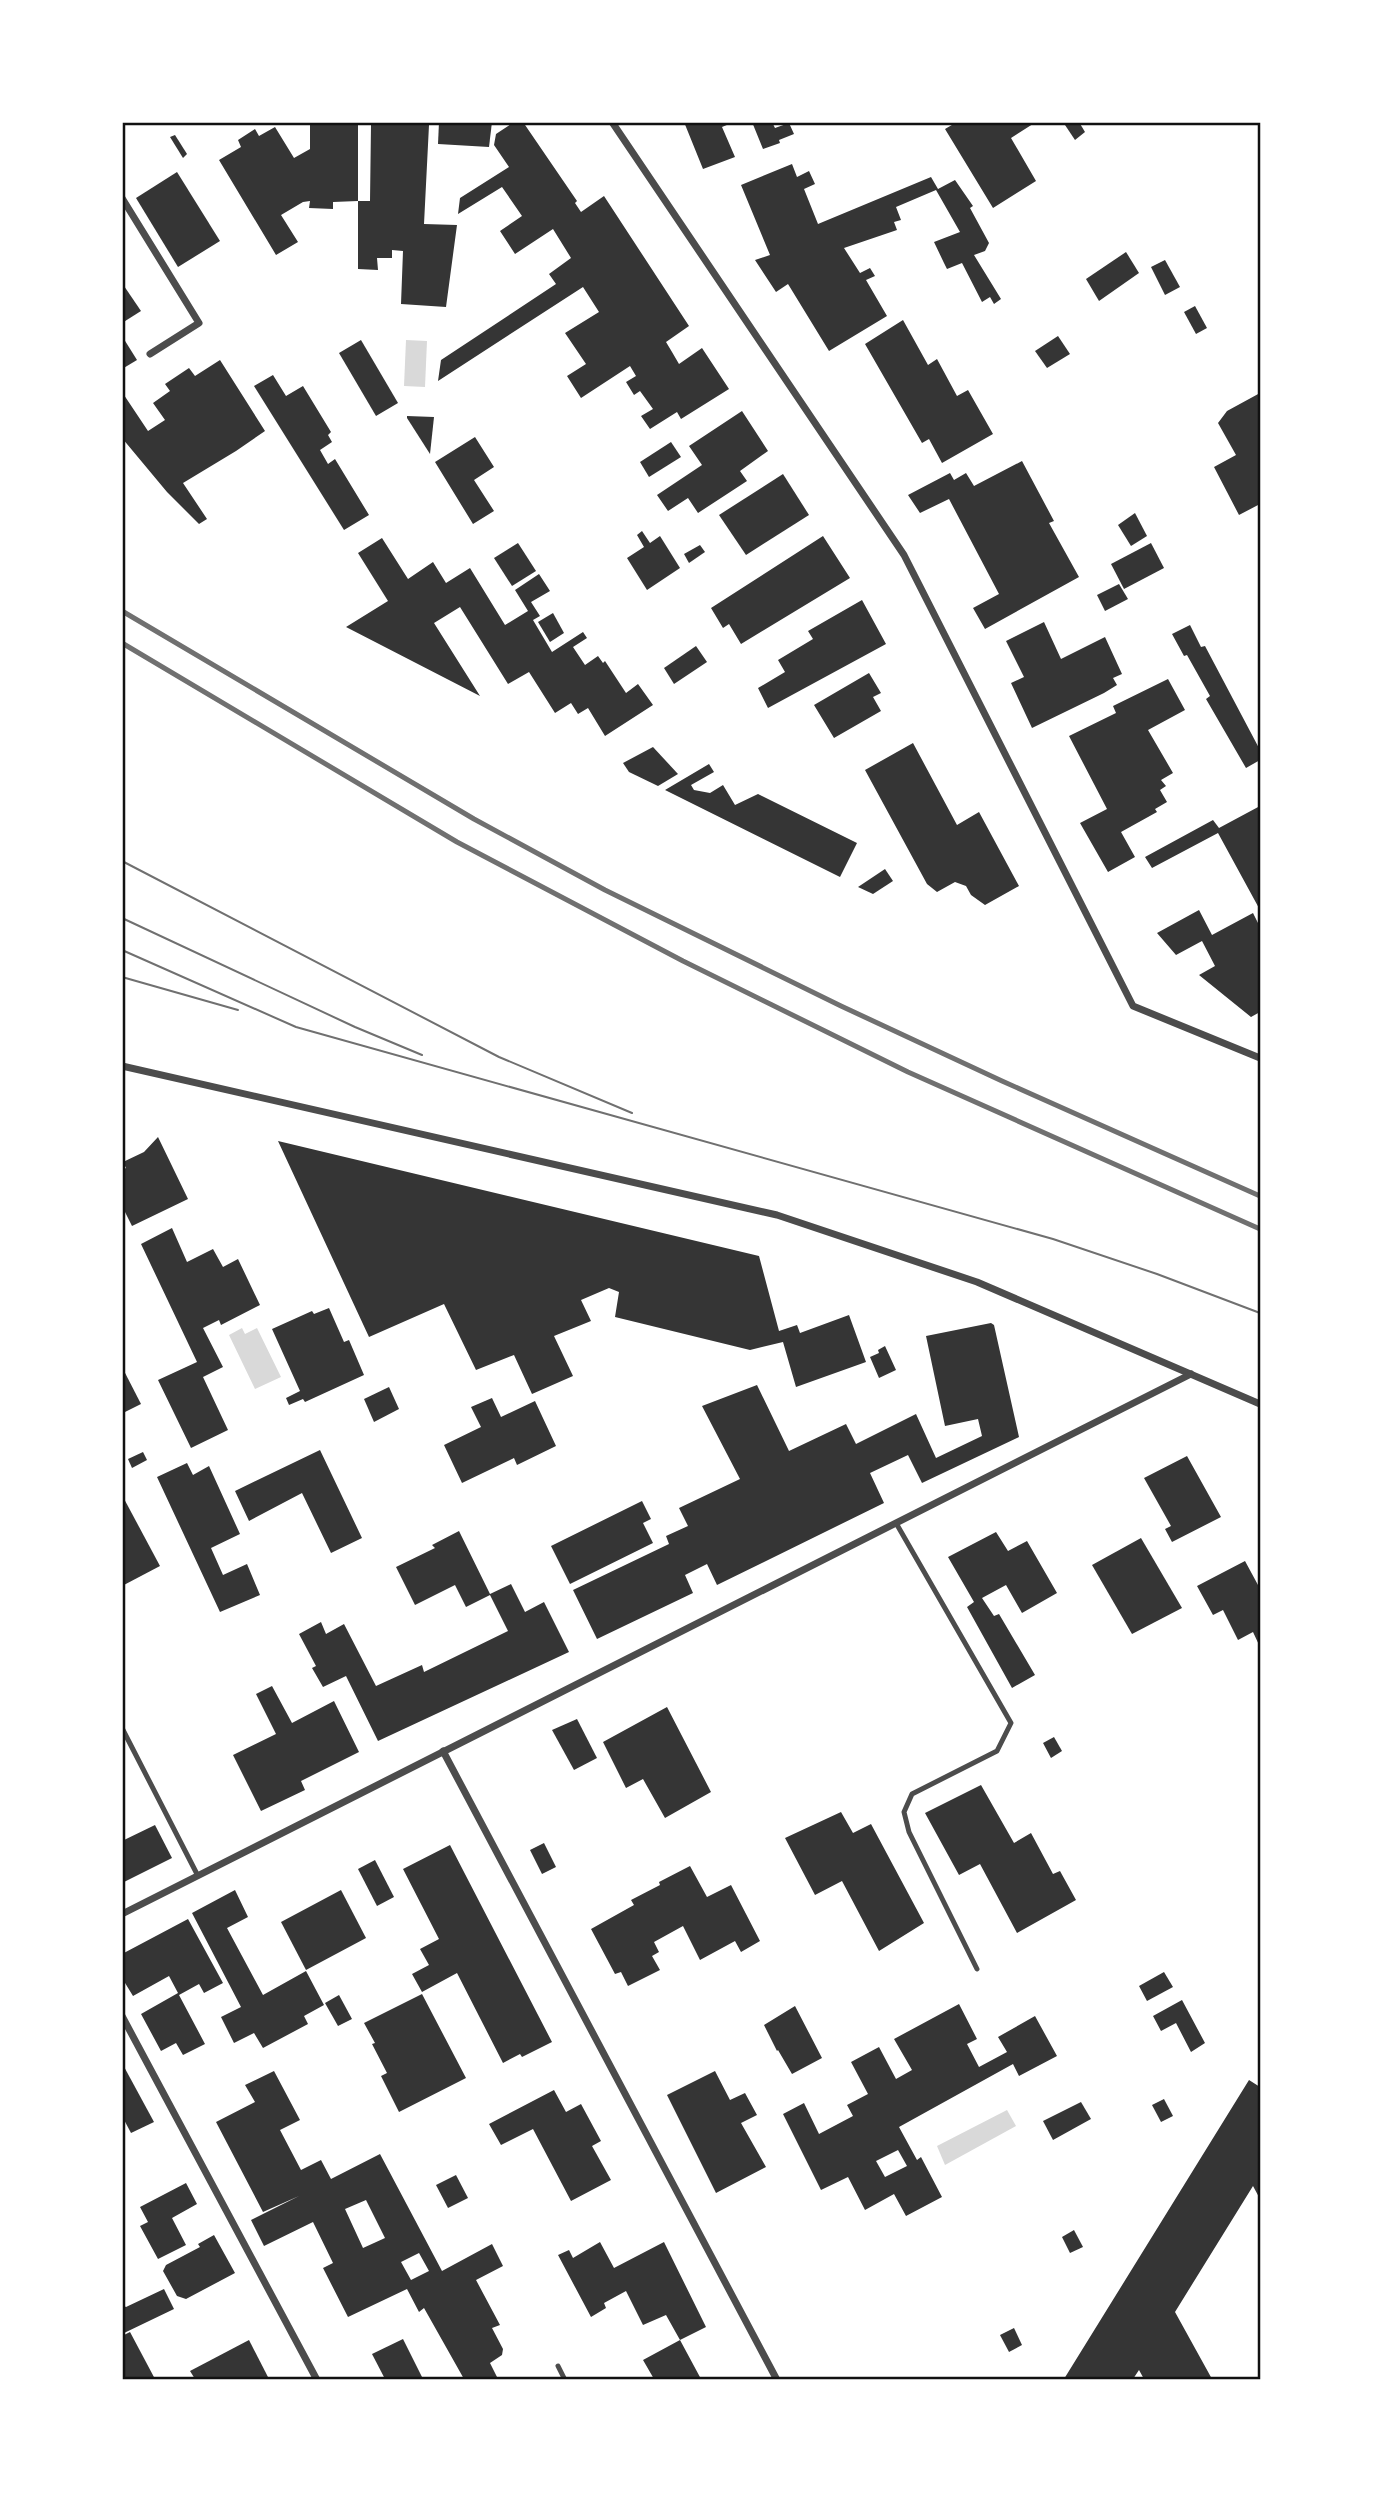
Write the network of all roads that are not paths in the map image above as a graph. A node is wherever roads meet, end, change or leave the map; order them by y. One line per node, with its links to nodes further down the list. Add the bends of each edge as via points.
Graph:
1 (612, 122): 4 (street, via 904,555 1133,1006)
2 (122, 198): 3 (street, via 199,323)
3 (150, 354)
4 (1261, 1058)
5 (122, 1066): 6 (street, via 777,1215 976,1282)
6 (1191, 1374): 7 (street); 8 (street)
7 (1261, 1404)
8 (896, 1523): 10 (street); 13 (lane, via 1011,1723 997,1751 912,1794 904,1812 909,1832)
9 (122, 1728): 11 (lane)
10 (443, 1751): 11 (street); 18 (street)
11 (198, 1876): 12 (street)
12 (122, 1914)
13 (977, 1969)
14 (122, 2016): 16 (street)
15 (558, 2366): 17 (lane)
16 (317, 2379)
17 (565, 2379)
18 (776, 2379)

